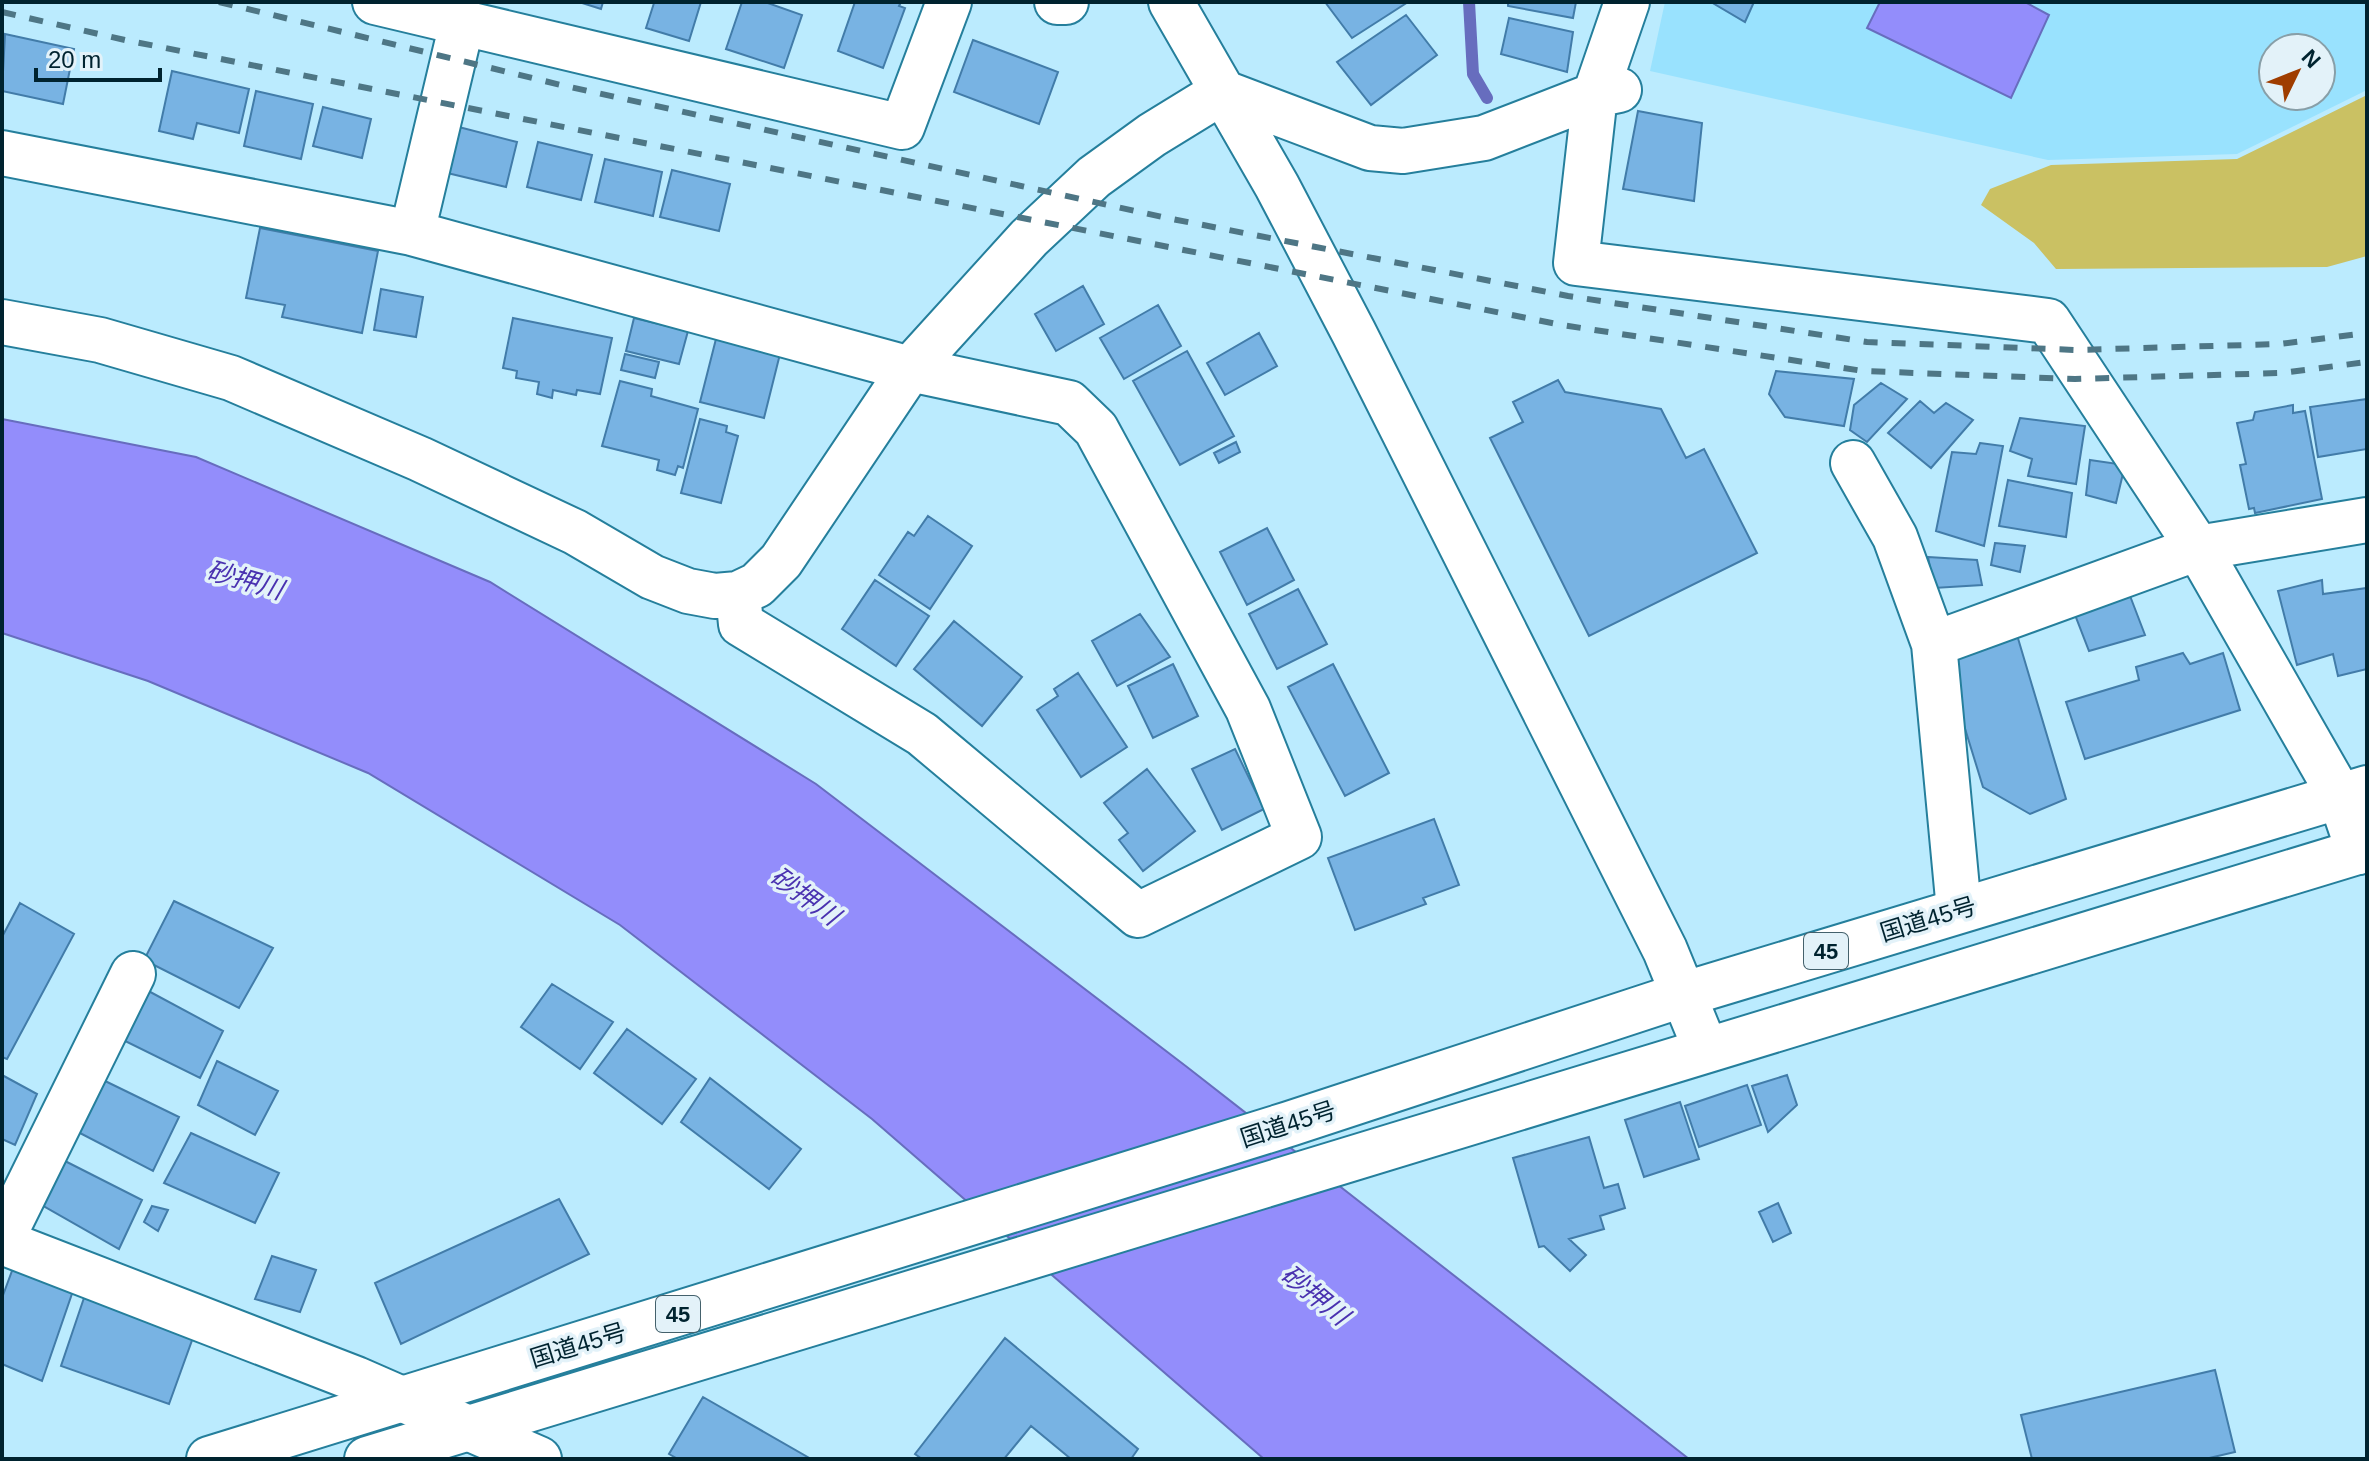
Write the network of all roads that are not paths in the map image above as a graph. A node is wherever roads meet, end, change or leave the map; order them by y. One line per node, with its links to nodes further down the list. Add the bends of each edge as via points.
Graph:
1 (375, 2): 7 (main road)
2 (949, 2): 7 (main road, via 902,127)
3 (1057, 2): 4 (main road)
4 (1066, 2)
5 (1171, 2): 8 (main road)
6 (1627, 2): 9 (main road)
7 (462, 23): 11 (main road)
8 (1222, 92): 9 (main road, via 1370,148 1432,149 1484,138); 13 (main road, via 1094,177 1029,238); 23 (main road, via 1354,333)
9 (1611, 92): 16 (main road, via 1576,263 2048,321)
10 (2, 153): 11 (main road)
11 (412, 233): 13 (main road)
12 (2, 322): 17 (main road, via 100,340 231,378 547,518 652,577 715,596)
13 (910, 369): 17 (main road, via 800,538 757,585); 17 (main road, via 1069,403 1096,429 1248,709 1299,837 1138,915 922,734 741,624)
14 (1853, 463): 18 (main road, via 1895,537)
15 (2367, 520): 16 (main road)
16 (2198, 548): 18 (main road); 19 (main road)
17 (738, 594)
18 (1934, 644): 21 (main road)
19 (2353, 792): 20 (main road); 21 (main road, 国道45号 / 45)
20 (2363, 850): 24 (main road, 国道45号 / 45)
21 (1959, 910): 23 (main road, 国道45号 / 45)
22 (133, 974): 25 (main road)
23 (1685, 994): 24 (main road); 26 (main road, 国道45号 / 45, via 1289,1124)
24 (1706, 1050): 27 (main road, 国道45号 / 45)
25 (2, 1241): 26 (main road)
26 (404, 1400): 27 (main road); 28 (main road, 国道45号 / 45)
27 (467, 1426): 29 (main road, 国道45号 / 45); 30 (main road)
28 (209, 1459)
29 (367, 1459)
30 (539, 1459)

